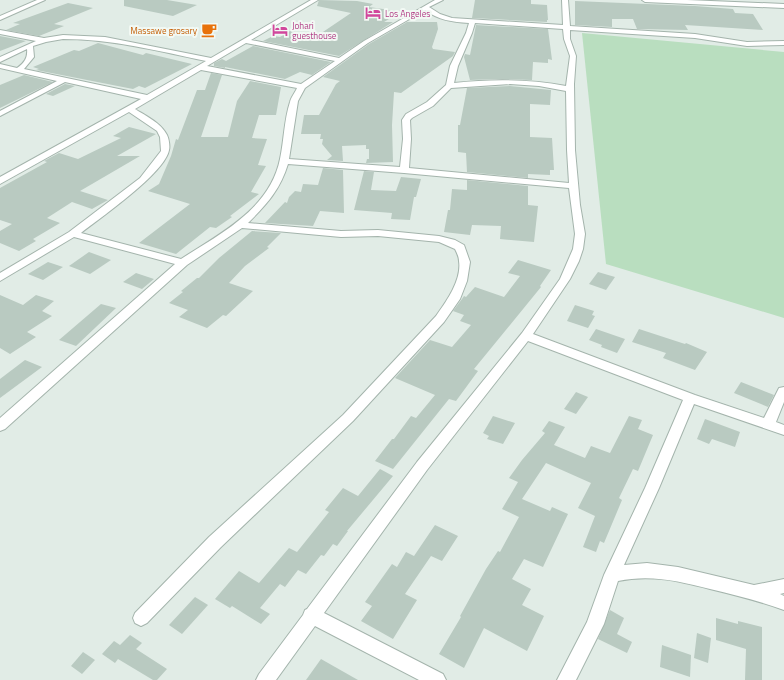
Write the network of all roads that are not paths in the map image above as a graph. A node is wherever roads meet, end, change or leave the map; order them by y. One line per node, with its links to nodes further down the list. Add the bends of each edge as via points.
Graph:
1 (42, 0): 8 (street)
2 (315, 0): 13 (street)
3 (440, 0): 7 (street)
4 (565, 0): 10 (street)
5 (645, 0): 6 (street)
6 (784, 6)
7 (425, 7): 9 (street, via 438,16); 18 (street)
8 (0, 18)
9 (472, 22): 10 (street); 23 (street, via 454,66)
10 (566, 27): 14 (street, via 694,36 747,44); 25 (street, via 573,56)
11 (0, 32): 12 (street)
12 (44, 40): 15 (street); 17 (street, via 88,37)
13 (244, 41): 17 (street); 18 (street)
14 (784, 44)
15 (30, 46): 16 (street); 21 (street, via 30,62)
16 (0, 60)
17 (211, 60): 20 (street)
18 (341, 60): 24 (street)
19 (0, 66): 21 (street)
20 (199, 67): 24 (street); 26 (street)
21 (18, 70): 22 (street)
22 (64, 80): 26 (street); 28 (street)
23 (449, 86): 25 (street, via 482,82 518,82); 30 (street, via 430,104 406,120 408,139)
24 (302, 87): 29 (street, via 294,101)
25 (570, 89): 32 (street)
26 (148, 98): 27 (street)
27 (129, 109): 31 (street); 34 (street, via 160,130 164,137 165,150 143,180)
28 (0, 114)
29 (284, 161): 30 (street); 33 (street, via 279,178 270,194)
30 (404, 170): 32 (street)
31 (0, 181)
32 (574, 186): 37 (street, via 580,234 578,249 564,279)
33 (240, 225): 35 (street); 48 (street, via 341,234 378,233 451,242 460,247 466,262 462,281 454,299 440,319 348,418 215,542)
34 (73, 234): 35 (street); 36 (street)
35 (183, 262): 41 (street)
36 (0, 278)
37 (526, 336): 39 (street); 47 (street, via 422,466)
38 (784, 391): 40 (street)
39 (690, 398): 40 (street); 43 (street)
40 (768, 425): 42 (street)
41 (0, 426)
42 (784, 430)
43 (612, 575): 45 (street, via 647,570); 51 (street, via 595,624)
44 (784, 586): 45 (street)
45 (754, 592): 46 (street)
46 (784, 603)
47 (311, 616): 49 (street); 50 (street)
48 (141, 618)
49 (265, 680)
50 (437, 680)
51 (566, 680)

